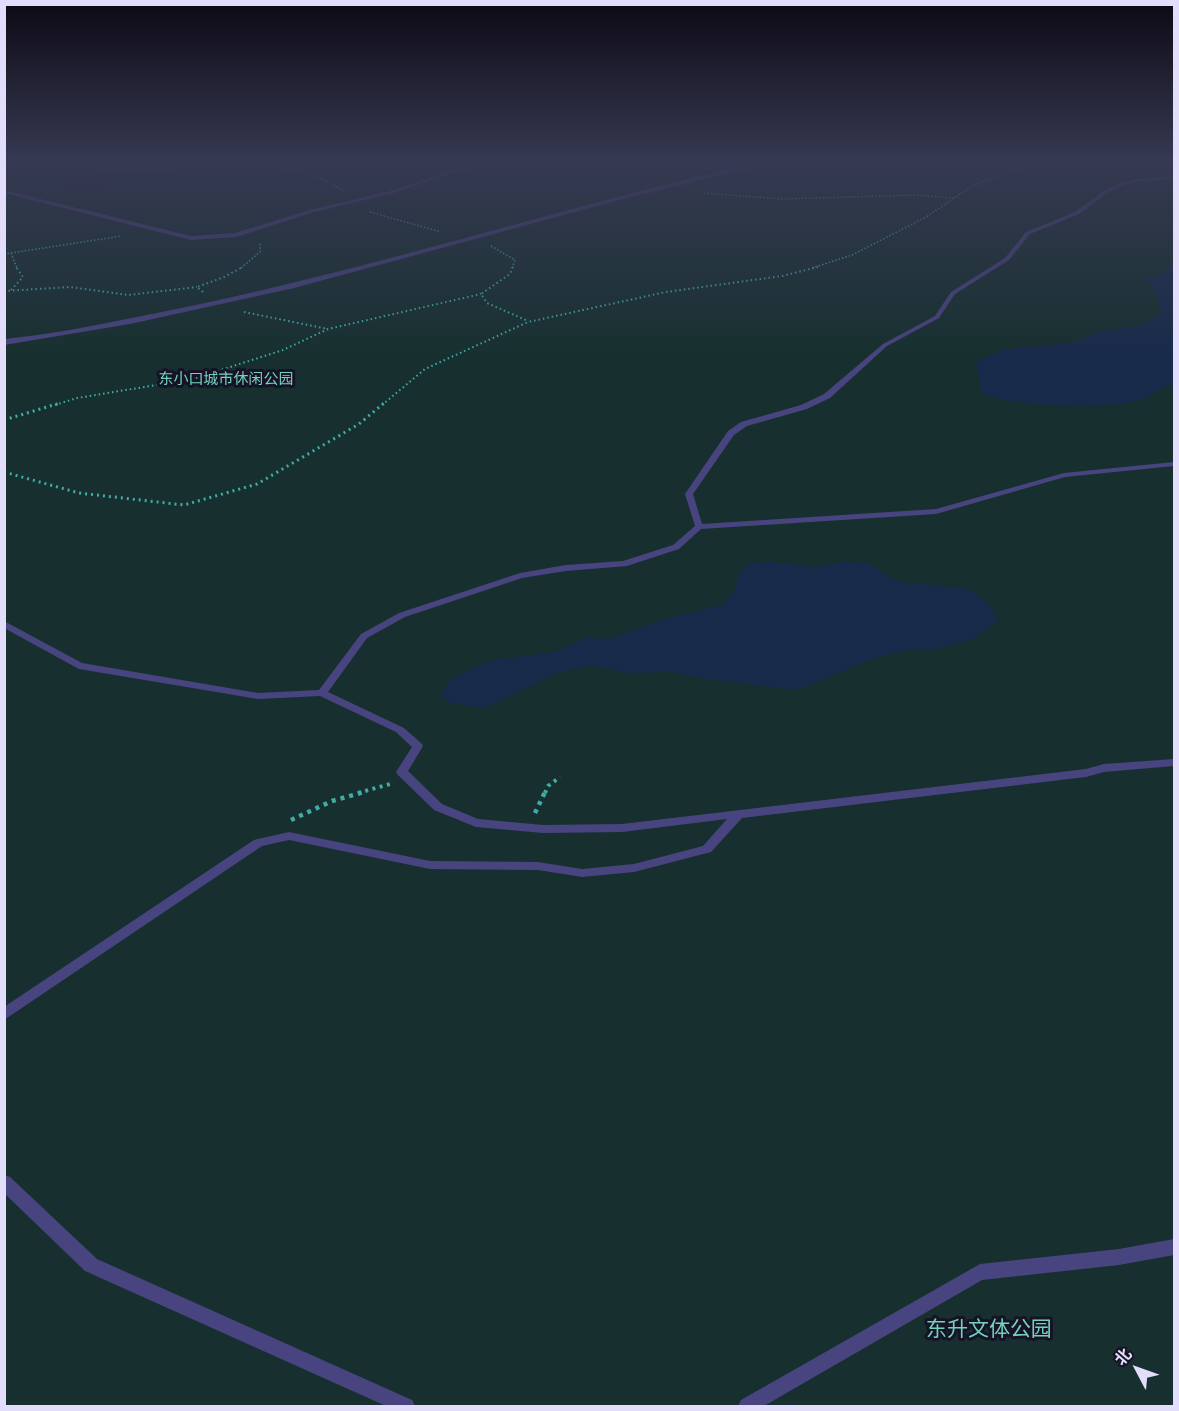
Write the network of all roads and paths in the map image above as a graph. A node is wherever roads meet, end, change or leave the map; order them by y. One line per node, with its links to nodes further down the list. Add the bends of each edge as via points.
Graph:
1 (131, 225): 6 (lane)
2 (268, 225): 6 (lane, via 236,235 191,238)
3 (524, 225): 13 (street, via 197,309)
4 (911, 225): 16 (path, via 863,250 782,276 666,292 528,322 425,369 359,424 257,484 184,505 79,493)
5 (1048, 225): 17 (lane, via 1028,233 1007,259 953,293 937,317 885,345 827,396 804,407 744,424 731,433 689,494)
6 (162, 233): 7 (path)
7 (11, 253): 8 (path); 10 (path, via 23,277)
8 (4, 254)
9 (198, 287): 10 (path, via 128,295 70,287)
10 (10, 290): 11 (path)
11 (4, 291)
12 (481, 294): 14 (path, via 328,329 284,350 193,379 77,398)
13 (4, 342)
14 (4, 420)
15 (1174, 464): 17 (lane, via 1064,475 936,512)
16 (4, 472)
17 (699, 527): 19 (lane, via 676,547 624,564 520,576 402,615 364,636)
18 (4, 624): 19 (lane, via 79,666 258,696)
19 (322, 693): 25 (lane, via 400,730 418,746 402,772 438,807 476,823)
20 (1174, 763): 23 (lane, via 1104,768)
21 (560, 777): 25 (path, via 548,786 534,816)
22 (396, 785): 24 (path, via 386,784 332,801)
23 (738, 815): 25 (lane, via 622,828); 26 (lane, via 706,849 634,868 582,873 538,866 430,865 289,836 258,843)
24 (287, 822)
25 (519, 827)
26 (4, 1015)
27 (4, 1182): 29 (lane, via 91,1265)
28 (1174, 1247): 30 (lane, via 980,1272)
29 (406, 1407)
30 (747, 1407)

